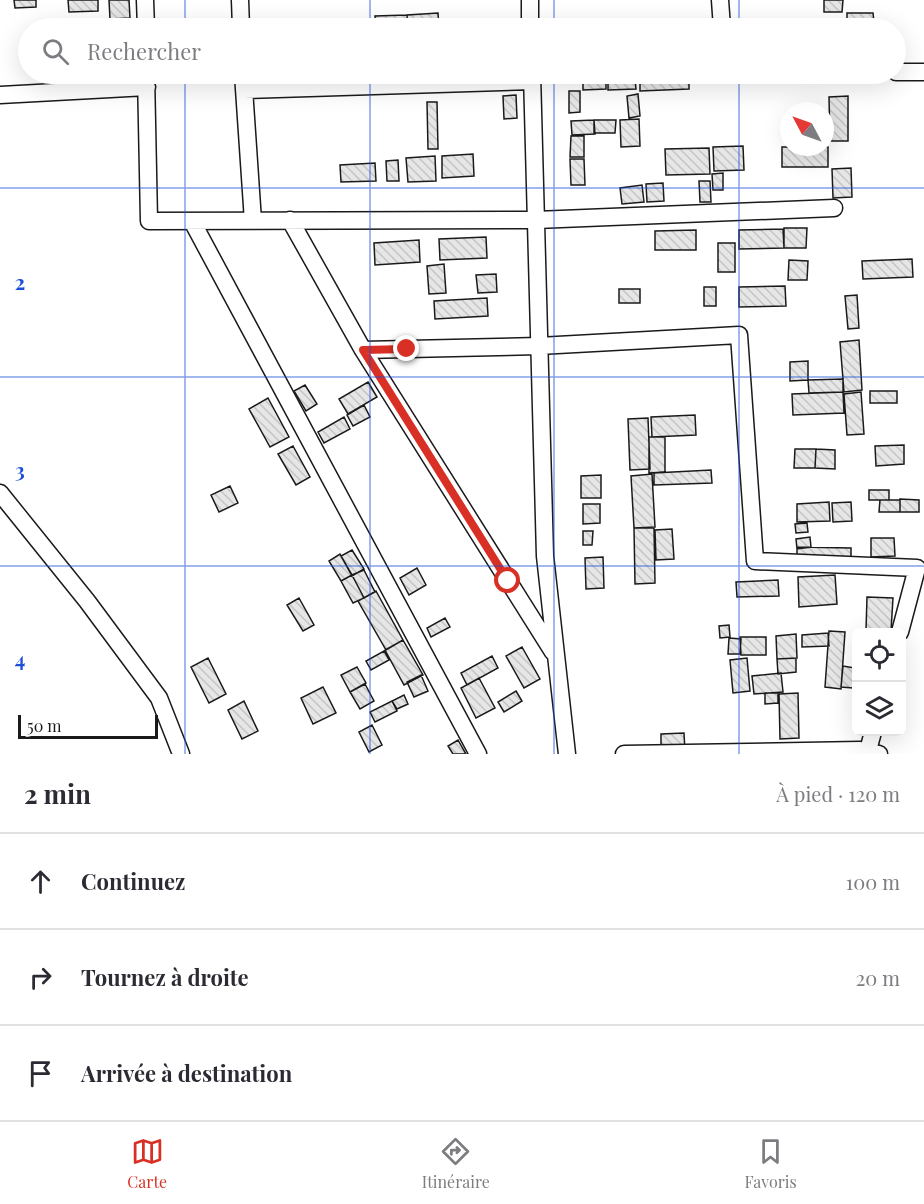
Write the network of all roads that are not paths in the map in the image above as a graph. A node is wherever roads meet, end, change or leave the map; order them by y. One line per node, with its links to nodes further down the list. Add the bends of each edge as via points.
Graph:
1 (145, 0): 5 (street)
2 (240, 0): 6 (street)
3 (530, 0): 7 (street)
4 (720, 0): 8 (street)
5 (146, 18)
6 (241, 18)
7 (530, 18)
8 (721, 18)
9 (906, 72): 10 (street)
10 (924, 72)
11 (108, 84): 15 (street)
12 (147, 84): 20 (street, via 150,221)
13 (244, 84): 17 (street)
14 (532, 84): 19 (street)
15 (0, 95)
16 (834, 208): 19 (street)
17 (253, 220): 18 (street); 20 (street)
18 (290, 220): 19 (street); 22 (street)
19 (536, 220): 21 (street)
20 (193, 223): 29 (street)
21 (539, 346): 22 (street); 24 (street, via 739,335 755,561 917,568); 25 (street, via 545,556)
22 (363, 350): 25 (street)
23 (0, 493): 28 (street, via 159,698)
24 (901, 628)
25 (556, 658): 30 (street)
26 (873, 736): 27 (street)
27 (871, 753): 32 (street)
28 (181, 754)
29 (478, 754)
30 (567, 754)
31 (624, 754): 32 (street)
32 (669, 754)

